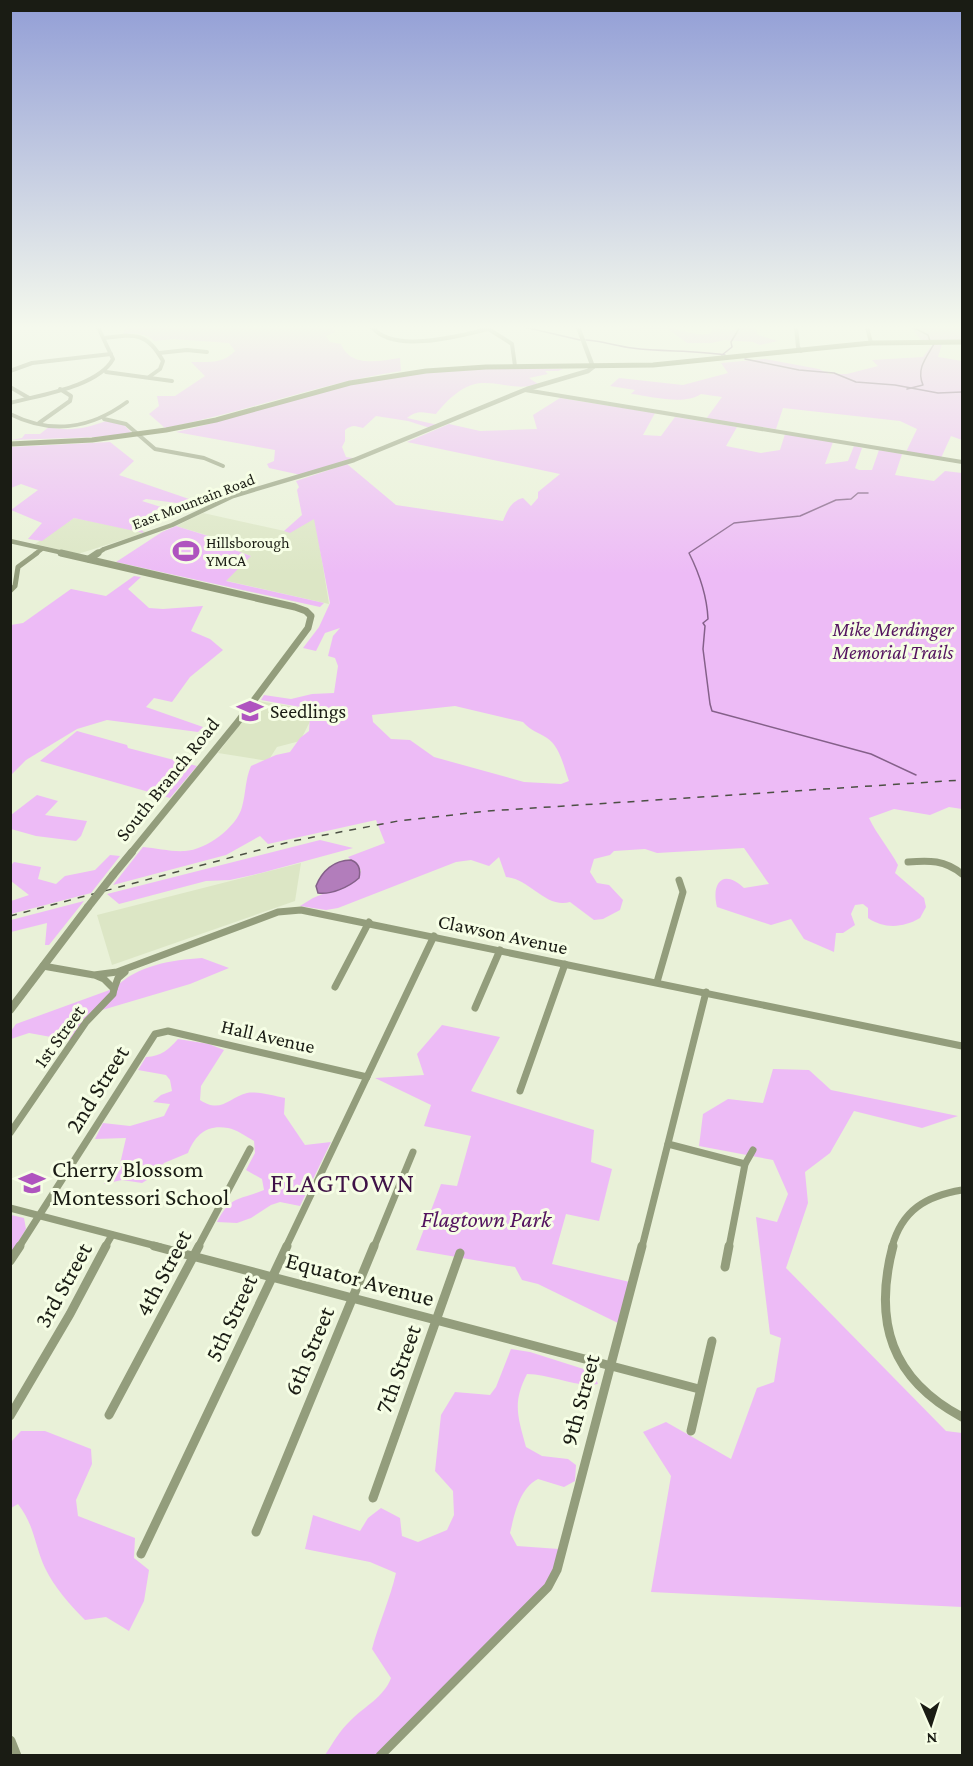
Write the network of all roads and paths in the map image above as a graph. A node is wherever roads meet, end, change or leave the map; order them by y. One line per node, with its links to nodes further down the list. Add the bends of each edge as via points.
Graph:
1 (58, 409): 8 (street)
2 (116, 409): 7 (street)
3 (249, 409): 9 (main road)
4 (478, 409): 15 (street, East Mountain Road, via 360,458 233,496 172,525 104,549)
5 (643, 409): 11 (street)
6 (10, 414): 8 (street)
7 (104, 418): 8 (street, via 76,428); 9 (street, via 123,422)
8 (38, 423)
9 (138, 435): 10 (main road); 12 (street, via 159,451 204,458)
10 (10, 444)
11 (963, 462)
12 (223, 466)
13 (10, 541): 14 (street, South Branch Road)
14 (42, 549): 15 (street, South Branch Road); 16 (street, via 18,567 15,586)
15 (89, 559): 24 (street, South Branch Road, bridge, via 295,607 306,611 312,619 237,723)
16 (10, 591)
17 (909, 862): 18 (street, via 936,860)
18 (963, 874)
19 (679, 880): 27 (street, via 683,892)
20 (369, 922): 21 (street, Clawson Avenue); 25 (street, Clawson Avenue, via 314,911 278,912); 28 (street)
21 (434, 936): 22 (street, Clawson Avenue); 35 (street, 5th Street)
22 (500, 950): 23 (street, Clawson Avenue); 31 (street)
23 (566, 964): 27 (street, Clawson Avenue); 36 (street)
24 (43, 966): 26 (street, Clawson Avenue); 32 (street, South Branch Road)
25 (129, 969): 26 (street, Clawson Avenue); 29 (street, 1st Street, via 118,978)
26 (94, 975): 29 (street, via 105,979)
27 (657, 982): 30 (street, Clawson Avenue)
28 (334, 987)
29 (114, 989): 37 (street, 1st Street, via 111,999 86,1022)
30 (706, 992): 34 (street, Clawson Avenue); 38 (street, 9th Street)
31 (475, 1008)
32 (10, 1010)
33 (160, 1031): 35 (street, Hall Avenue); 45 (street, 2nd Street)
34 (963, 1046)
35 (367, 1077): 51 (street, 5th Street)
36 (520, 1091)
37 (10, 1133)
38 (668, 1144): 42 (street); 55 (street, 9th Street)
39 (250, 1149): 48 (street, 4th Street)
40 (753, 1150): 42 (street)
41 (414, 1152): 52 (street, 6th Street)
42 (745, 1164): 50 (street)
43 (963, 1190): 59 (street, via 927,1199 900,1222 891,1246 885,1312 888,1337 902,1366 927,1394)
44 (10, 1208): 45 (street, Equator Avenue)
45 (39, 1216): 46 (street, Equator Avenue); 49 (street, 2nd Street)
46 (112, 1235): 48 (street, Equator Avenue); 58 (street, 3rd Street)
47 (460, 1253): 53 (street, 7th Street)
48 (194, 1256): 51 (street, Equator Avenue); 57 (street, 4th Street)
49 (10, 1261)
50 (724, 1267)
51 (272, 1276): 52 (street, Equator Avenue); 63 (street, 5th Street)
52 (354, 1298): 53 (street, Equator Avenue); 62 (street, 6th Street)
53 (436, 1320): 55 (street, Equator Avenue); 61 (street, 7th Street)
54 (712, 1341): 56 (street)
55 (612, 1366): 56 (street, Equator Avenue); 66 (street, 9th Street, via 562,1554 548,1587)
56 (699, 1389): 60 (street)
57 (109, 1415)
58 (10, 1416)
59 (963, 1417)
60 (691, 1431)
61 (373, 1498)
62 (256, 1532)
63 (141, 1554)
64 (10, 1741): 65 (street)
65 (16, 1755)
66 (380, 1755)

